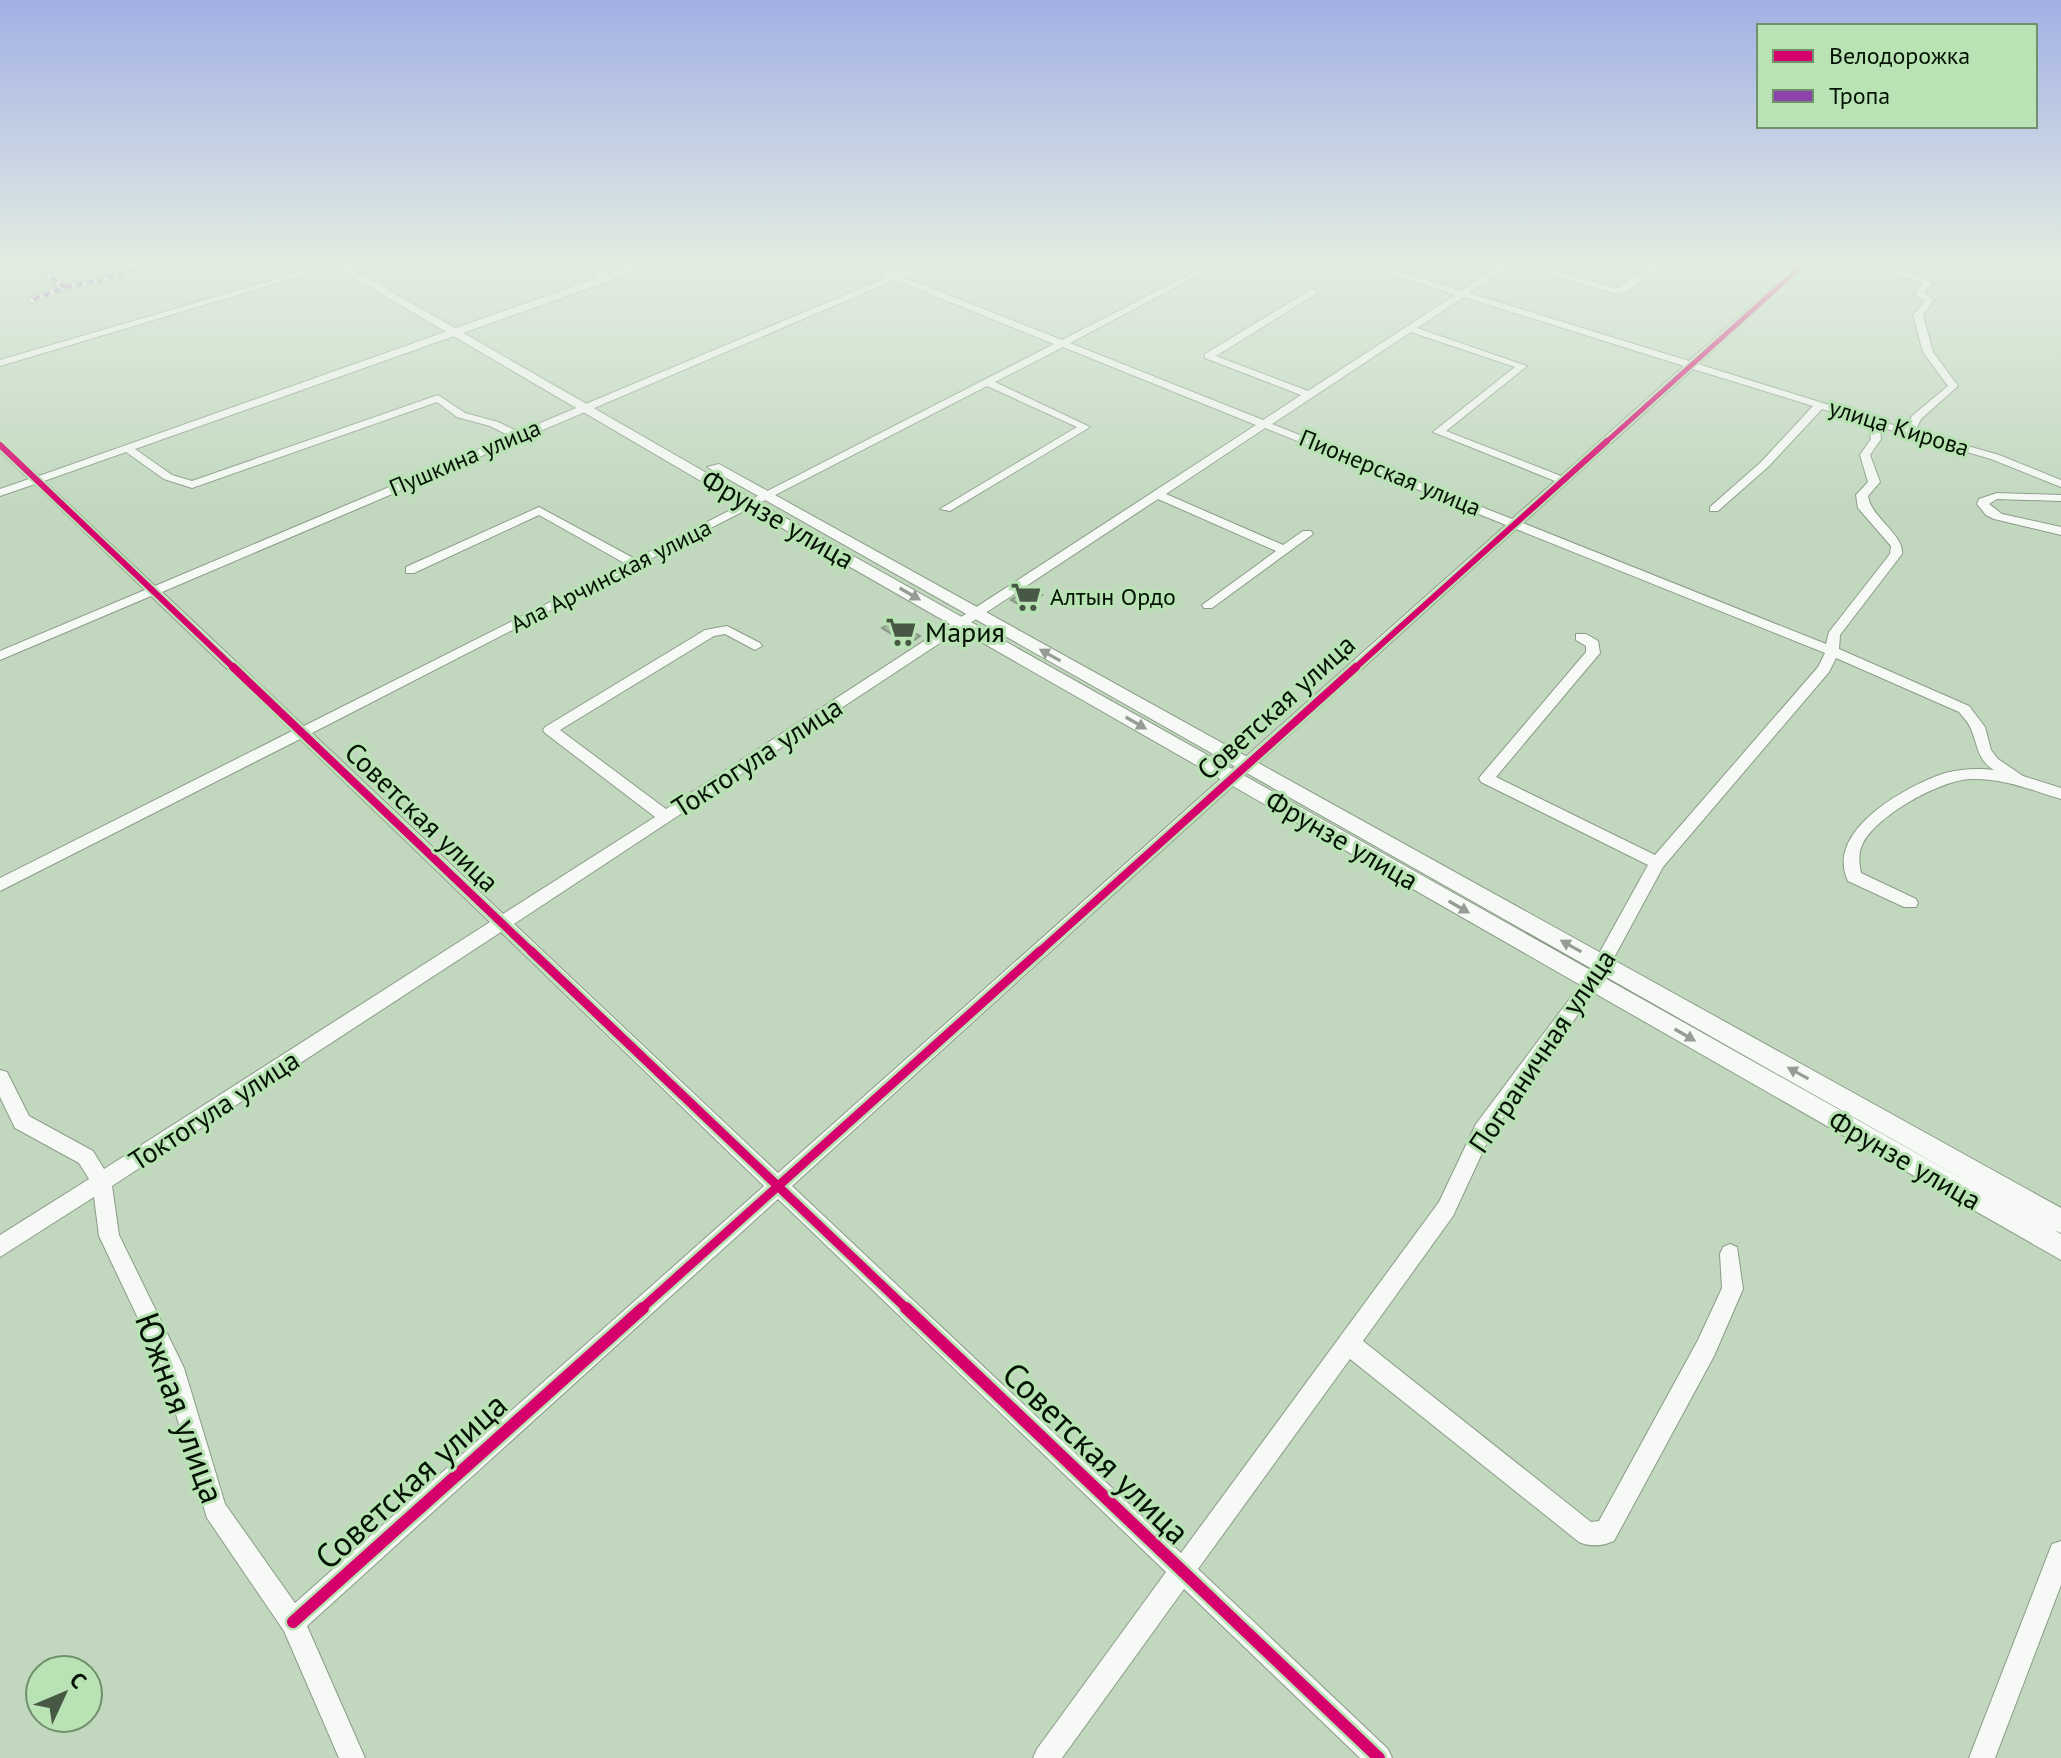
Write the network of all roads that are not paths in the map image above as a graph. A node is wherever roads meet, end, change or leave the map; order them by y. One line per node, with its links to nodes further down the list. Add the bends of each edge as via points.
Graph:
1 (65, 344): 13 (street)
2 (413, 344): 24 (street)
3 (486, 344): 17 (main road, Фрунзе улица)
4 (737, 344): 17 (street, Пушкина улица)
5 (1062, 344): 15 (street, Ала Арчинская улица)
6 (1067, 344): 20 (street, Пионерская улица)
7 (1228, 344): 16 (street, via 1208,356)
8 (1385, 344): 16 (street, Токтогула улица)
9 (1457, 344): 26 (street, via 1522,366 1438,432)
10 (1622, 344): 14 (street, улица Кирова)
11 (1714, 344): 14 (street, Советская улица)
12 (1926, 344): 21 (street, via 1953,386 1916,418)
13 (0, 363)
14 (1690, 365): 18 (street, улица Кирова); 26 (street, Советская улица)
15 (988, 383): 31 (street, Ала Арчинская улица); 32 (street, via 1085,427)
16 (1309, 395): 20 (street, Токтогула улица)
17 (593, 405): 22 (street, Пушкина улица); 31 (main road, Фрунзе улица)
18 (1820, 405): 19 (street, улица Кирова); 33 (street)
19 (1874, 422): 21 (street, улица Кирова); 45 (street, Пограничная улица, via 1876,439 1865,455 1874,482 1862,495 1864,508 1897,546 1896,554 1834,635)
20 (1267, 424): 29 (street, Токтогула улица); 34 (street, Пионерская улица)
21 (1909, 433): 27 (street, улица Кирова, via 1995,457)
22 (518, 436): 24 (street, via 461,415 438,398 192,485 168,477); 40 (street, Пушкина улица)
23 (0, 445): 25 (street, Советская улица)
24 (126, 447): 25 (street)
25 (35, 480): 28 (street); 40 (street, Советская улица)
26 (1562, 480): 34 (street, Советская улица)
27 (2061, 484)
28 (0, 493)
29 (1159, 495): 37 (street); 42 (street, Токтогула улица)
30 (2061, 498): 35 (street, via 1997,496 1983,504 1998,517)
31 (760, 501): 38 (street, Ала Арчинская улица); 42 (main road, Фрунзе улица)
32 (946, 509)
33 (1714, 509)
34 (1514, 523): 45 (street, Пионерская улица); 48 (street, Советская улица)
35 (2061, 531)
36 (1307, 534): 37 (street)
37 (1284, 550): 41 (street)
38 (635, 564): 39 (street, via 539,510); 47 (street, Ала Арчинская улица)
39 (410, 570)
40 (153, 592): 46 (street, Пушкина улица); 47 (street, Советская улица)
41 (1208, 605)
42 (970, 619): 48 (main road, Фрунзе улица); 51 (street, Токтогула улица)
43 (1581, 637): 52 (street, via 1593,644 1593,653 1486,778)
44 (755, 646): 51 (street, via 727,630 710,633 550,730)
45 (1832, 651): 49 (street, Пионерская улица, via 1964,709 1993,763); 52 (street, Пограничная улица, via 1824,669)
46 (0, 656)
47 (303, 731): 53 (street, Ала Арчинская улица); 55 (street, Советская улица)
48 (1238, 771): 56 (main road, Фрунзе улица, one-way to 48); 57 (main road, Фрунзе улица, one-way to 57); 60 (street, Советская улица)
49 (2016, 777): 50 (street); 54 (street, via 1958,775 1938,780 1872,821 1855,842 1850,865 1854,877)
50 (2061, 794)
51 (666, 817): 55 (street, Токтогула улица)
52 (1657, 863): 56 (street, Пограничная улица)
53 (0, 885)
54 (1910, 903)
55 (501, 923): 59 (street, Токтогула улица); 60 (street, Советская улица)
56 (1602, 964): 57 (street, Пограничная улица); 61 (main road, Фрунзе улица, one-way to 56)
57 (1592, 982): 63 (main road, Фрунзе улица, one-way to 63); 65 (street, Пограничная улица, via 1483,1130 1446,1209)
58 (0, 1078): 59 (street, via 22,1122 86,1157)
59 (102, 1183): 62 (street, Токтогула улица); 68 (street, Южная улица, via 109,1236 173,1368 215,1510)
60 (777, 1186): 67 (street, Советская улица); 68 (street, Советская улица)
61 (2061, 1221)
62 (0, 1247)
63 (2061, 1248)
64 (1730, 1254): 65 (street, via 1733,1289 1606,1533 1587,1534)
65 (1348, 1343): 67 (street, Пограничная улица)
66 (2061, 1553): 72 (street)
67 (1181, 1570): 70 (street, Пограничная улица); 71 (street, Советская улица)
68 (293, 1622): 69 (street, Южная улица)
69 (352, 1758)
70 (1046, 1758)
71 (1379, 1758)
72 (1982, 1758)

